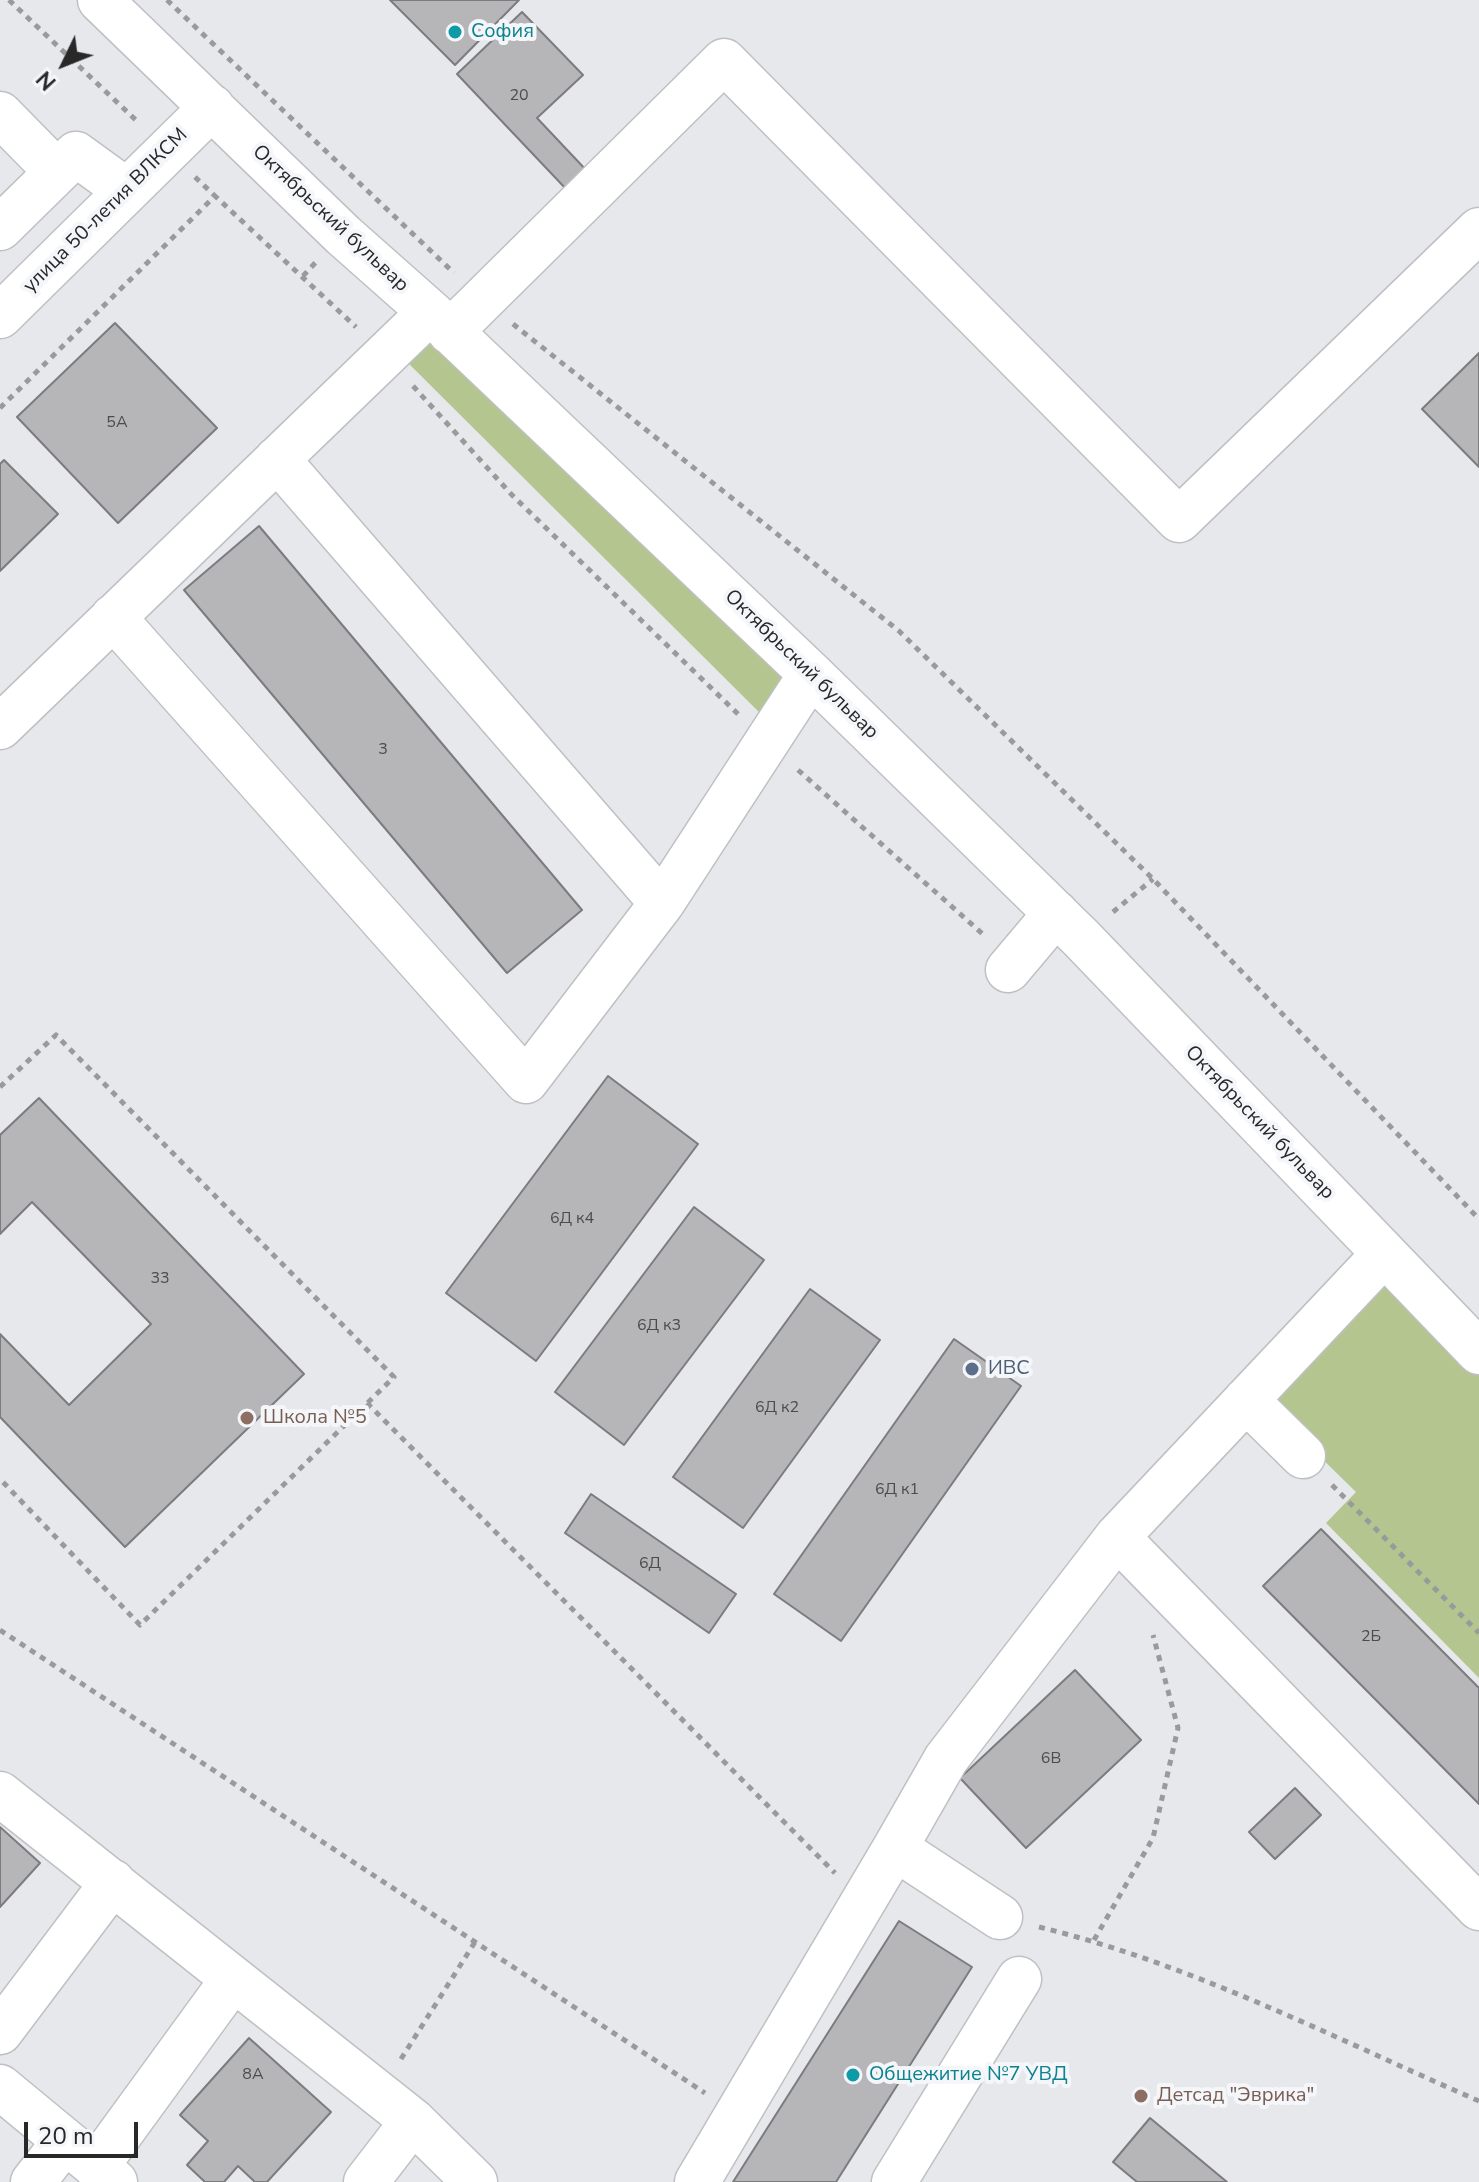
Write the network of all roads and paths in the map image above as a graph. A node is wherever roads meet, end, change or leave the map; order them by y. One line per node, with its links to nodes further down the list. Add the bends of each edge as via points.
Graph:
1 (9, 0): 6 (path)
2 (100, 0): 4 (street, Октябрьский бульвар)
3 (167, 0): 12 (path)
4 (212, 107): 6 (street, улица 50-летия ВЛКСМ); 14 (street, Октябрьский бульвар)
5 (0, 114): 7 (street)
6 (167, 151): 8 (street, улица 50-летия ВЛКСМ); 9 (path)
7 (57, 172): 8 (street, via 76,154); 10 (street)
8 (127, 191): 13 (street, улица 50-летия ВЛКСМ)
9 (215, 196): 15 (path); 16 (path)
10 (0, 228)
11 (1479, 230): 12 (street, via 1179,520 724,61)
12 (483, 300): 14 (street); 26 (path, via 899,631 1153,879)
13 (0, 316)
14 (440, 322): 15 (street); 19 (street, Октябрьский бульвар)
15 (384, 356): 17 (street); 21 (path, via 512,495)
16 (0, 408)
17 (277, 459): 18 (street); 22 (street)
18 (113, 617): 20 (street); 22 (street, via 526,1081)
19 (811, 674): 21 (street); 23 (street, Октябрьский бульвар)
20 (0, 727)
21 (767, 741): 22 (street); 24 (path)
22 (662, 903)
23 (1056, 913): 24 (street); 27 (street, Октябрьский бульвар)
24 (1010, 966)
25 (0, 1087): 30 (path, via 56,1035 394,1377)
26 (1479, 1219)
27 (1384, 1254): 28 (street, Октябрьский бульвар); 29 (street)
28 (1472, 1332)
29 (1246, 1400): 31 (street); 33 (street)
30 (367, 1403): 32 (path, via 140,1625); 40 (path)
31 (1303, 1456): 36 (path)
32 (0, 1479)
33 (1117, 1537): 38 (street, via 946,1759); 41 (street)
34 (1151, 1626): 43 (path, via 1178,1728 1153,1838)
35 (0, 1630): 44 (path)
36 (1479, 1633)
37 (0, 1794): 39 (street)
38 (895, 1848): 40 (street); 42 (street)
39 (113, 1882): 45 (street); 47 (street)
40 (863, 1902): 51 (street)
41 (1479, 1908)
42 (1000, 1917): 43 (path)
43 (1094, 1940): 50 (path)
44 (475, 1942): 49 (path); 51 (path)
45 (233, 1979): 49 (street); 53 (street)
46 (1019, 1979): 58 (street)
47 (0, 2032)
48 (0, 2087): 53 (street)
49 (378, 2095): 52 (street)
50 (1479, 2101)
51 (737, 2114): 57 (street)
52 (413, 2121): 55 (street); 56 (street)
53 (92, 2163): 54 (street)
54 (33, 2182)
55 (366, 2182)
56 (475, 2182)
57 (697, 2182)
58 (894, 2182)

